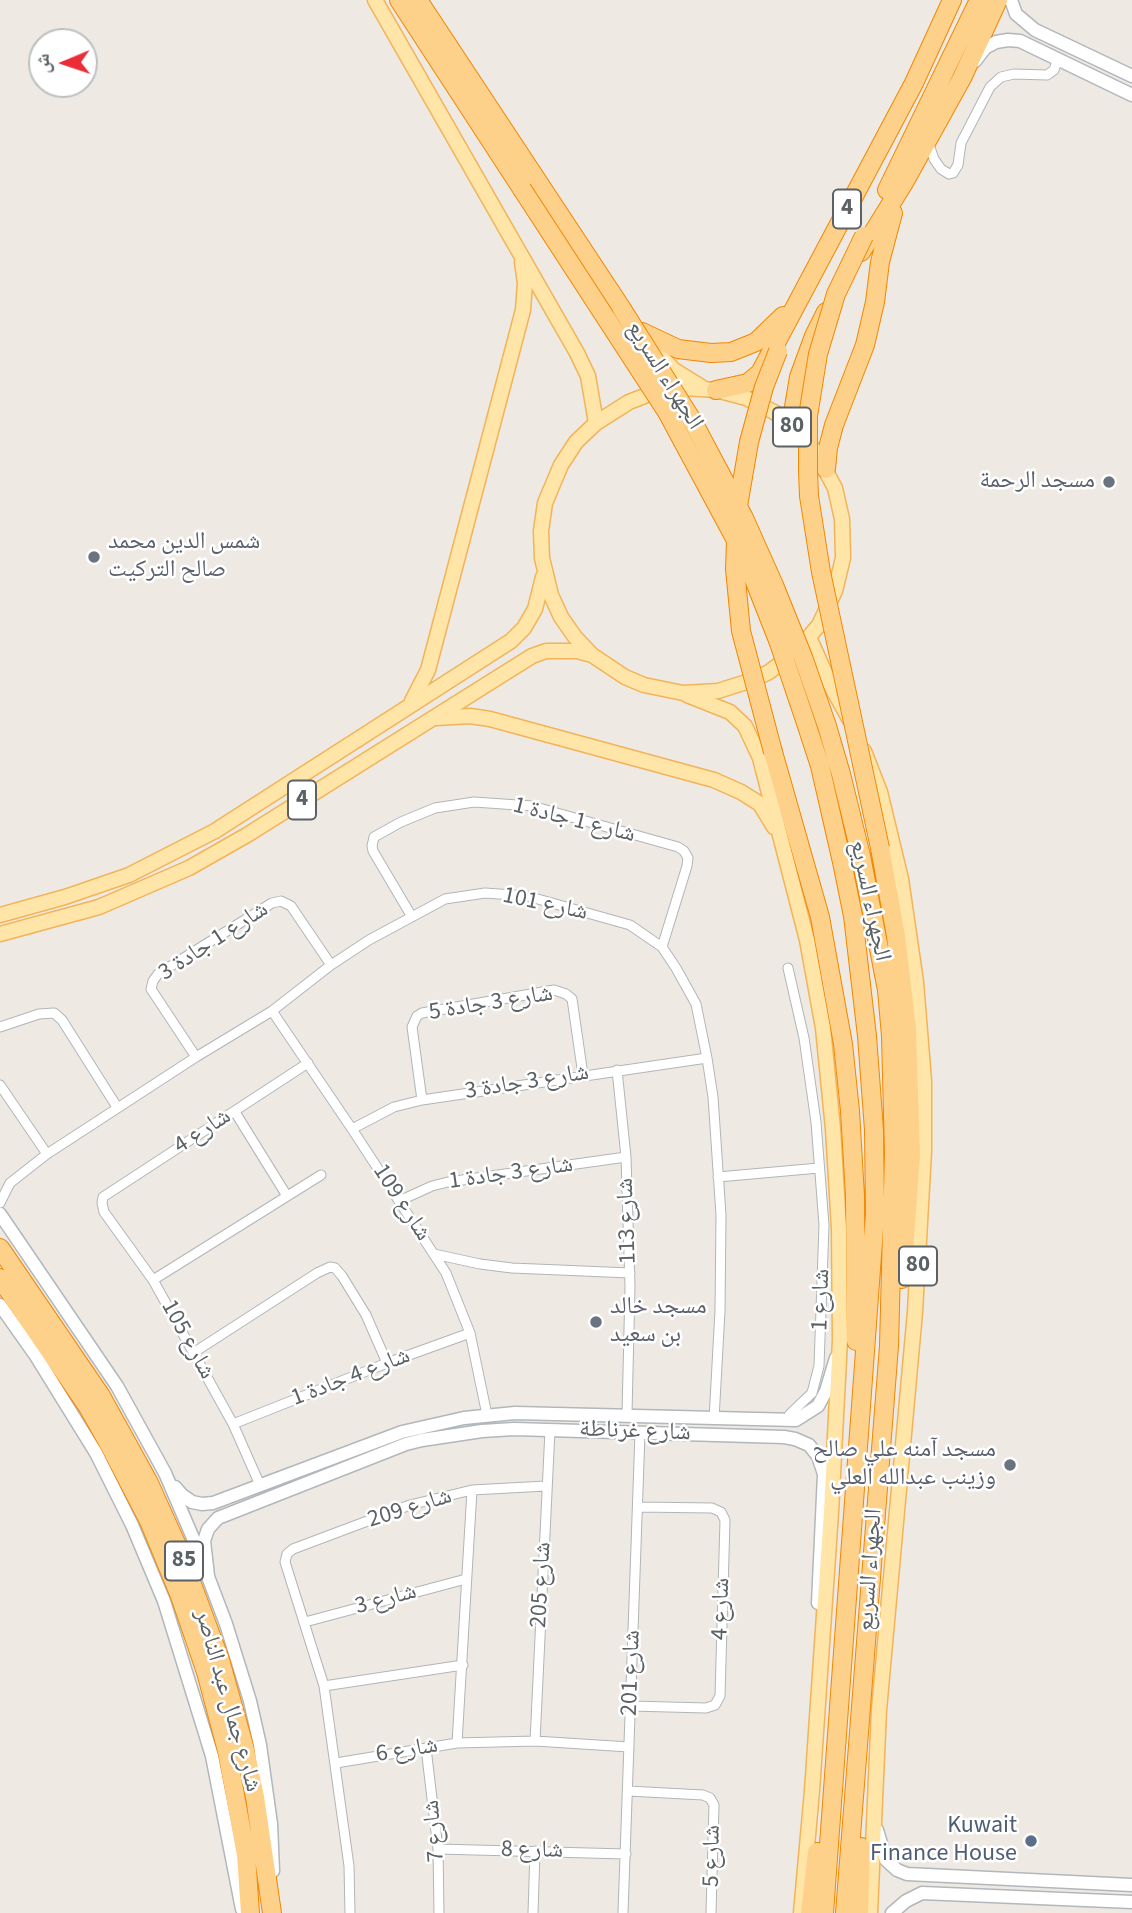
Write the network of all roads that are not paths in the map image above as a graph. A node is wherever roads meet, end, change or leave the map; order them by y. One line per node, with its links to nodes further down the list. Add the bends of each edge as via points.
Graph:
1 (375, 0): 17 (main road)
2 (399, 0): 96 (highway, الجهراء السريع / 80, bridge, via 644,374 691,454 746,559 820,766 853,916 876,1163 873,1260)
3 (418, 0): 75 (highway, الجهراء السريع / 80, bridge, via 659,365 729,487 815,690 861,856 887,989 893,1194)
4 (426, 0): 19 (main road, الجهراء السريع)
5 (952, 0): 18 (highway, 4, via 908,95)
6 (961, 0): 20 (highway, via 920,86)
7 (979, 0): 75 (highway, bridge, via 836,293 818,354 808,416 809,496 821,572 880,848 907,1028 908,1216 898,1323)
8 (998, 0): 13 (highway, 4)
9 (1011, 0): 10 (street, via 1024,22)
10 (1066, 44): 11 (street, via 1060,47); 12 (street)
11 (1058, 58): 13 (street, via 1020,41 996,42 985,48); 14 (street); 15 (street, via 1054,71 1047,75 1014,74 990,87 961,143 953,173 941,169)
12 (1132, 76)
13 (962, 78): 15 (highway, 4)
14 (1132, 95)
15 (928, 140): 16 (highway, 4)
16 (905, 181): 21 (highway, 4, via 823,316); 25 (highway, via 887,229 865,345 834,425)
17 (520, 254): 23 (main road, via 588,376); 32 (main road, via 523,310 428,670)
18 (797, 300): 19 (highway, via 757,342 731,352 678,349); 20 (highway, 4)
19 (642, 331): 22 (main road, الجهراء السريع, via 665,362)
20 (775, 351): 21 (highway, via 773,364 783,372); 22 (highway, 4, via 753,380 737,387); 96 (highway, bridge, via 749,442 739,494 735,557 741,631 820,917 850,1111 857,1290)
21 (802, 367): 24 (highway, 4)
22 (710, 389): 23 (main road, 80, via 647,395); 24 (main road, 80, via 760,404)
23 (596, 423): 26 (main road, 80, via 568,453 549,490 541,530)
24 (791, 425): 25 (main road, 80)
25 (826, 469): 27 (main road, 80, via 841,509 843,558 826,612)
26 (544, 572): 28 (main road, 80, via 561,617); 29 (main road, 4, via 535,609 524,628)
27 (809, 637): 30 (main road, 80, via 784,662 753,680 719,691); 109 (main road, الجهراء السريع / 80, via 871,766 884,805 905,904 922,1040 920,1227)
28 (592, 655): 30 (main road, 80, via 625,677); 31 (main road, 4, via 546,652)
29 (455, 676): 31 (main road, via 467,680); 32 (main road, 4)
30 (683, 693): 34 (main road, الجهراء السريع / 80, via 730,712 745,726 760,758)
31 (467, 695): 33 (main road, 4)
32 (408, 707): 35 (main road, 4, via 170,855 98,886)
33 (432, 718): 34 (main road, via 480,717 714,780 760,804); 37 (main road, 4, via 189,868 99,907)
34 (785, 848): 72 (main road, الجهراء السريع / 80, via 822,1028 837,1191)
35 (0, 915)
36 (412, 917): 38 (street, شارع 101, via 445,899 485,894 527,896 630,925); 38 (street, شارع 1 جادة 1, via 373,851 374,836 435,808 474,802 532,806 684,851 687,866); 39 (street, شارع 101)
37 (0, 934)
38 (662, 947): 44 (street, شارع 101, via 696,1004)
39 (331, 965): 41 (street, شارع 101); 43 (street, شارع 1 جادة 3, via 291,905 276,901 158,974 151,989)
40 (788, 968): 55 (street, شارع 1, via 804,1038)
41 (272, 1012): 43 (street, شارع 101); 45 (street, شارع 109)
42 (0, 1027): 50 (street, via 54,1013)
43 (196, 1057): 50 (street, شارع 101)
44 (707, 1058): 46 (street, شارع 3 جادة 3); 58 (street, شارع 101)
45 (308, 1063): 51 (street, شارع 4); 52 (street, شارع 109)
46 (617, 1070): 47 (street, شارع 3 جادة 3); 54 (street, شارع 113)
47 (583, 1075): 49 (street, شارع 3 جادة 3); 49 (street, شارع 3 جادة 5, via 572,999 554,990 417,1016 412,1027)
48 (0, 1085): 53 (street)
49 (422, 1100): 52 (street, شارع 3 جادة 3, via 394,1107)
50 (117, 1107): 53 (street, شارع 101)
51 (235, 1112): 60 (street); 63 (street, شارع 4, via 103,1197)
52 (352, 1129): 61 (street, شارع 109)
53 (47, 1154): 57 (street, شارع 101)
54 (626, 1157): 61 (street, شارع 3 جادة 1, via 448,1182); 67 (street, شارع 113)
55 (819, 1168): 58 (street); 79 (street, شارع 1, via 824,1225 819,1366 812,1393)
56 (321, 1174): 60 (street)
57 (20, 1175): 59 (street, شارع 101); 62 (street, شارع 101)
58 (718, 1177): 78 (street, شارع 101, via 720,1311)
59 (0, 1181)
60 (287, 1196): 69 (street)
61 (399, 1201): 66 (street, شارع 109)
62 (0, 1203)
63 (102, 1203): 69 (street, شارع 105)
64 (0, 1213): 88 (street, via 117,1386)
65 (0, 1248): 124 (highway, شارع جمال عبد الناصر / 85, via 101,1396 148,1480 180,1552 220,1660 244,1746)
66 (434, 1254): 67 (street, via 512,1268); 71 (street, شارع 109)
67 (630, 1273): 77 (street, شارع 113)
68 (0, 1278): 123 (highway, شارع جمال عبد الناصر / 85, via 102,1432 149,1521 180,1596 227,1751 246,1855)
69 (153, 1280): 73 (street, شارع 105)
70 (0, 1305): 122 (street, via 96,1453 164,1601 212,1756)
71 (470, 1333): 74 (street, شارع 4 جادة 1); 76 (street, شارع 109)
72 (841, 1340): 79 (street, شارع غرناطة, via 818,1406 801,1419); 107 (main road, الجهراء السريع / 80)
73 (193, 1353): 74 (street, via 330,1267 338,1271 366,1315); 81 (street, شارع 105)
74 (387, 1363): 81 (street, شارع 4 جادة 1)
75 (887, 1368): 110 (highway, الجهراء السريع / 80)
76 (487, 1415): 77 (street, شارع غرناطة); 80 (street, شارع غرناطة)
77 (627, 1415): 78 (street, شارع غرناطة)
78 (714, 1419): 79 (street, شارع غرناطة)
79 (786, 1421): 86 (street)
80 (441, 1422): 82 (street, شارع غرناطة); 85 (street, via 437,1429)
81 (233, 1424): 89 (street, شارع 105)
82 (419, 1427): 87 (street, via 424,1433); 89 (street, شارع غرناطة)
83 (550, 1430): 84 (street, شارع غرناطة); 85 (street, شارع غرناطة); 90 (street, شارع 205)
84 (640, 1433): 86 (street, شارع غرناطة); 93 (street, شارع 201)
85 (442, 1436): 87 (street, شارع غرناطة)
86 (784, 1437): 107 (street, شارع غرناطة, via 809,1446 824,1474 811,1721)
87 (422, 1440): 94 (street, شارع غرناطة)
88 (165, 1473): 92 (street, via 187,1499); 95 (street)
89 (260, 1485): 92 (street, شارع غرناطة)
90 (546, 1486): 91 (street, شارع 209); 102 (street, شارع 205)
91 (472, 1490): 97 (street); 98 (street, شارع 209, via 410,1505 293,1549 285,1562)
92 (213, 1503): 94 (street, via 213,1510)
93 (638, 1507): 101 (street, شارع 201); 101 (street, شارع 4, via 712,1508 725,1520 720,1696 706,1708)
94 (221, 1516): 95 (street, via 205,1535)
95 (208, 1576): 124 (street, via 239,1662 260,1745 271,1825)
96 (848, 1576): 104 (highway, الجهراء السريع / 80)
97 (466, 1579): 98 (street, شارع 3); 99 (street)
98 (305, 1622): 100 (street)
99 (463, 1665): 100 (street); 103 (street)
100 (324, 1686): 108 (street)
101 (631, 1706): 105 (street, شارع 201)
102 (535, 1741): 103 (street, شارع 6); 105 (street, شارع 6)
103 (457, 1743): 106 (street, شارع 6)
104 (836, 1746): 131 (highway); 132 (highway, الجهراء السريع / 80)
105 (629, 1747): 111 (street, شارع 201)
106 (426, 1748): 108 (street, شارع 6); 112 (street, شارع 7)
107 (814, 1760): 130 (main road, الجهراء السريع / 80)
108 (336, 1763): 125 (street)
109 (874, 1783): 115 (street, via 876,1828 886,1860 897,1871); 135 (main road, الجهراء السريع / 80)
110 (855, 1784): 133 (highway, الجهراء السريع / 80); 134 (highway, via 861,1817)
111 (628, 1791): 114 (street, شارع 201); 129 (street, شارع 5, via 703,1795 714,1805)
112 (438, 1849): 113 (street, شارع 8); 126 (street, شارع 7)
113 (536, 1851): 114 (street, شارع 8); 127 (street)
114 (626, 1854): 128 (street, شارع 201)
115 (922, 1876): 116 (street); 118 (street, via 917,1884)
116 (1017, 1880): 117 (street); 119 (street, via 1011,1887)
117 (1132, 1885)
118 (922, 1893): 119 (street); 136 (street)
119 (1016, 1896): 121 (street)
120 (1132, 1902): 121 (street)
121 (1074, 1906)
122 (243, 1913)
123 (250, 1913)
124 (274, 1913)
125 (350, 1913)
126 (439, 1913)
127 (533, 1913)
128 (623, 1913)
129 (711, 1913)
130 (801, 1913)
131 (810, 1913)
132 (824, 1913)
133 (845, 1913)
134 (859, 1913)
135 (870, 1913)
136 (892, 1913)

